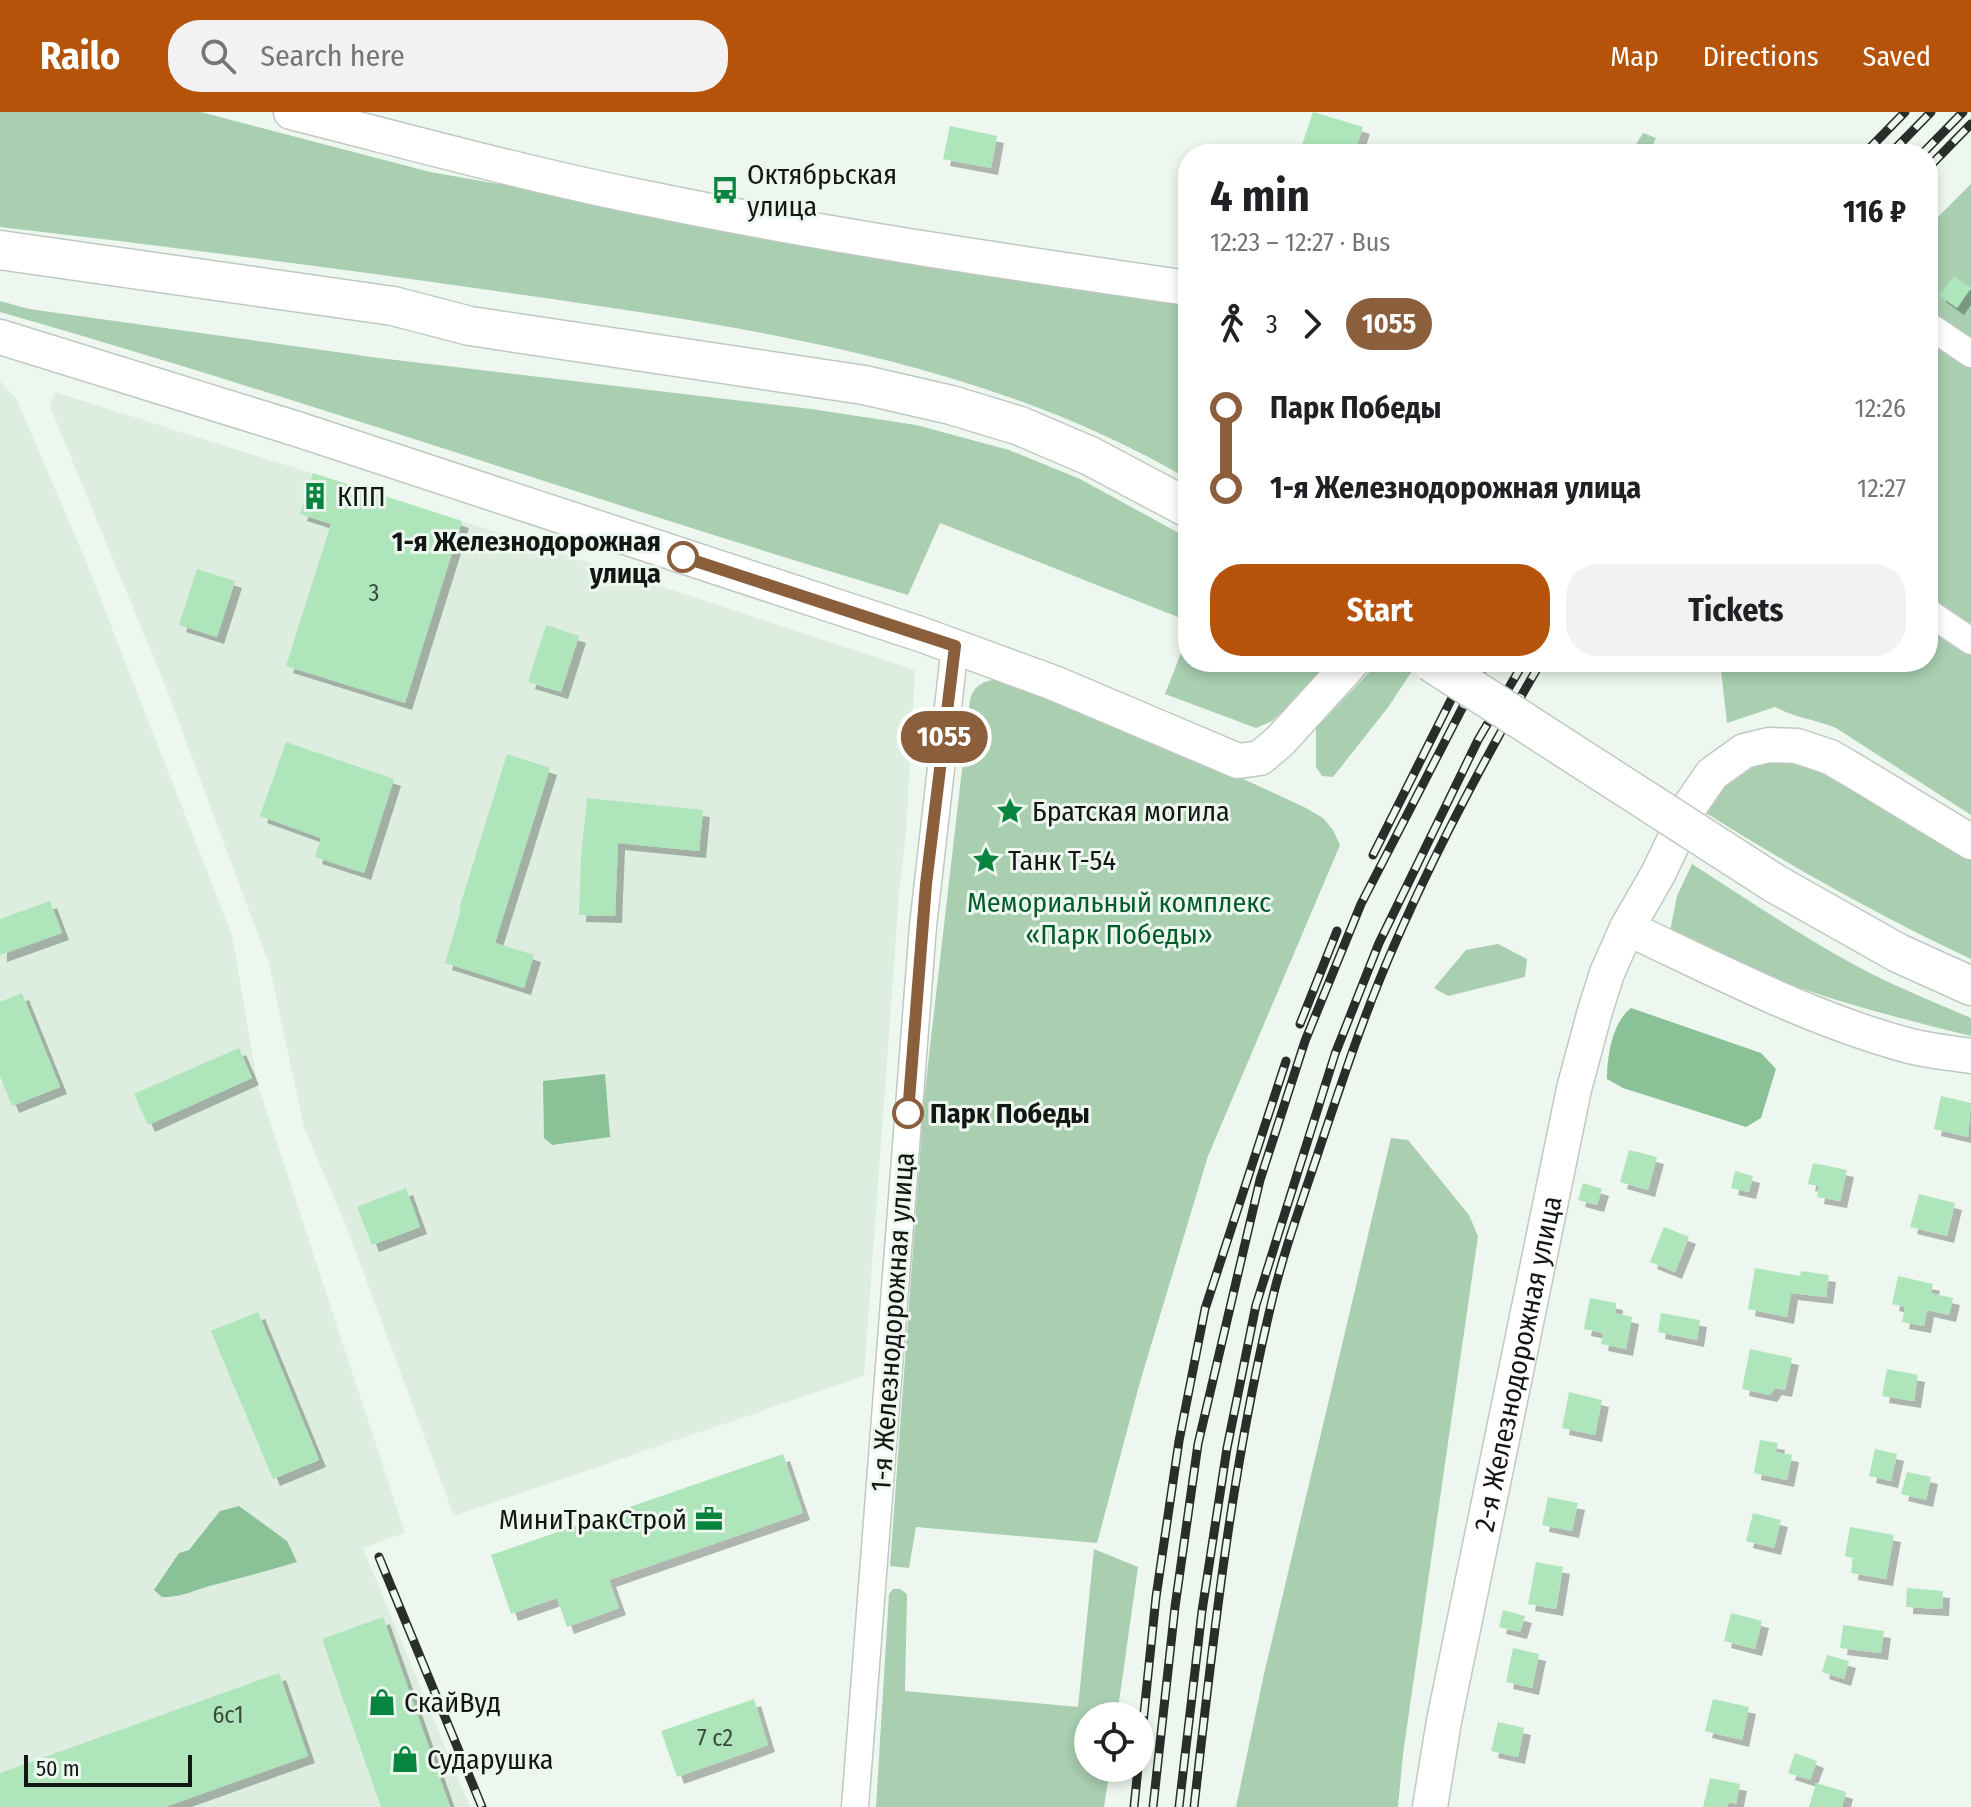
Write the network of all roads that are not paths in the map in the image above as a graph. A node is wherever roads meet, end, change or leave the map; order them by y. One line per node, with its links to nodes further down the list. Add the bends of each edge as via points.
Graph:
1 (291, 112): 4 (street, via 650,199 812,230)
2 (0, 250): 5 (main road, via 393,306)
3 (0, 273): 5 (main road, via 386,328)
4 (1178, 286)
5 (470, 326): 9 (main road, via 864,385 951,405 1020,426 1090,456)
6 (1938, 332): 8 (street)
7 (0, 337): 12 (street)
8 (1971, 354)
9 (1178, 503)
10 (1938, 619): 11 (street)
11 (1971, 641)
12 (955, 646): 13 (street, via 1238,761 1260,758); 19 (street, 1-я Железнодорожная улица, via 923,926)
13 (1343, 672)
14 (1447, 672): 17 (main road, bridge, via 1774,883 1898,953)
15 (1971, 842): 16 (street, 2-я Железнодорожная улица, via 1830,757 1797,746 1755,747 1721,766 1705,783)
16 (1627, 928): 18 (street, via 1856,1028 1913,1046); 20 (street, 2-я Железнодорожная улица, via 1607,973 1574,1089)
17 (1971, 986)
18 (1971, 1056)
19 (855, 1807)
20 (1430, 1807)

